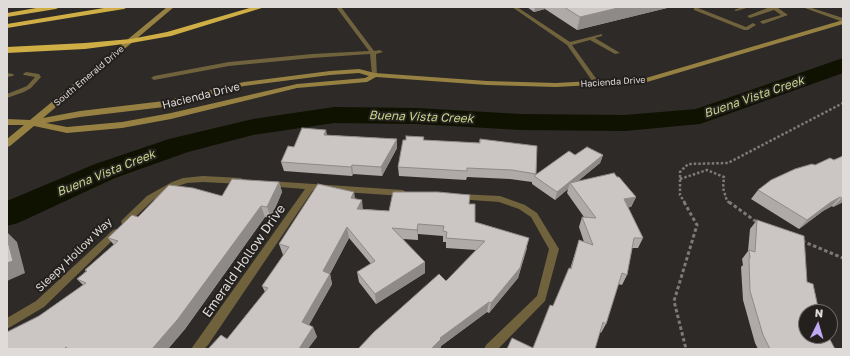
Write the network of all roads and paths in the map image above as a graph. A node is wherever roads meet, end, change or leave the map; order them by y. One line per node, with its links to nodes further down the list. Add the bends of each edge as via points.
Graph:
1 (56, 7): 14 (highway)
2 (124, 7): 19 (highway)
3 (171, 7): 22 (main road, South Emerald Drive)
4 (261, 7): 22 (highway, via 168,34)
5 (338, 7): 26 (lane)
6 (514, 7): 23 (lane)
7 (703, 7): 18 (lane, via 696,9 746,29)
8 (748, 7): 12 (lane)
9 (767, 7): 13 (lane)
10 (775, 7): 15 (lane); 16 (lane, via 781,12)
11 (804, 7): 17 (lane)
12 (734, 8)
13 (745, 14)
14 (7, 15)
15 (750, 16)
16 (761, 21)
17 (843, 21): 31 (main road, Hacienda Drive, via 647,80)
18 (750, 24)
19 (7, 26)
20 (600, 35): 21 (lane)
21 (591, 38): 23 (lane); 27 (lane)
22 (131, 41): 24 (highway); 35 (main road, South Emerald Drive)
23 (569, 44): 31 (lane)
24 (7, 50)
25 (380, 52): 26 (lane)
26 (373, 53): 29 (lane); 30 (lane, via 229,64)
27 (617, 53)
28 (26, 74): 32 (lane, via 38,76 22,91)
29 (375, 75): 31 (main road, Hacienda Drive, via 487,83); 35 (main road, Hacienda Drive, via 359,71 268,81 164,104 86,113); 35 (main road, Hacienda Drive, via 367,80 297,86 122,125 67,130)
30 (154, 78)
31 (597, 84)
32 (7, 96)
33 (843, 104): 37 (path, via 728,163 688,164 680,172)
34 (7, 122): 35 (main road, Hacienda Drive)
35 (32, 123): 36 (main road, South Emerald Drive)
36 (7, 144)
37 (680, 179): 41 (path, via 707,170 724,177 723,188 727,201); 47 (path, via 680,195 697,225 674,301)
38 (311, 187): 39 (lane, Sleepy Hollow Way); 44 (lane, Sleepy Hollow Way, via 203,178 175,184 150,198 40,304); 45 (lane, Emerald Hollow Drive)
39 (413, 194)
40 (453, 196): 46 (lane, via 500,200 522,207 534,215 554,249 541,298)
41 (763, 225)
42 (799, 240): 43 (path)
43 (843, 258)
44 (7, 324)
45 (197, 349)
46 (490, 349)
47 (686, 349)

